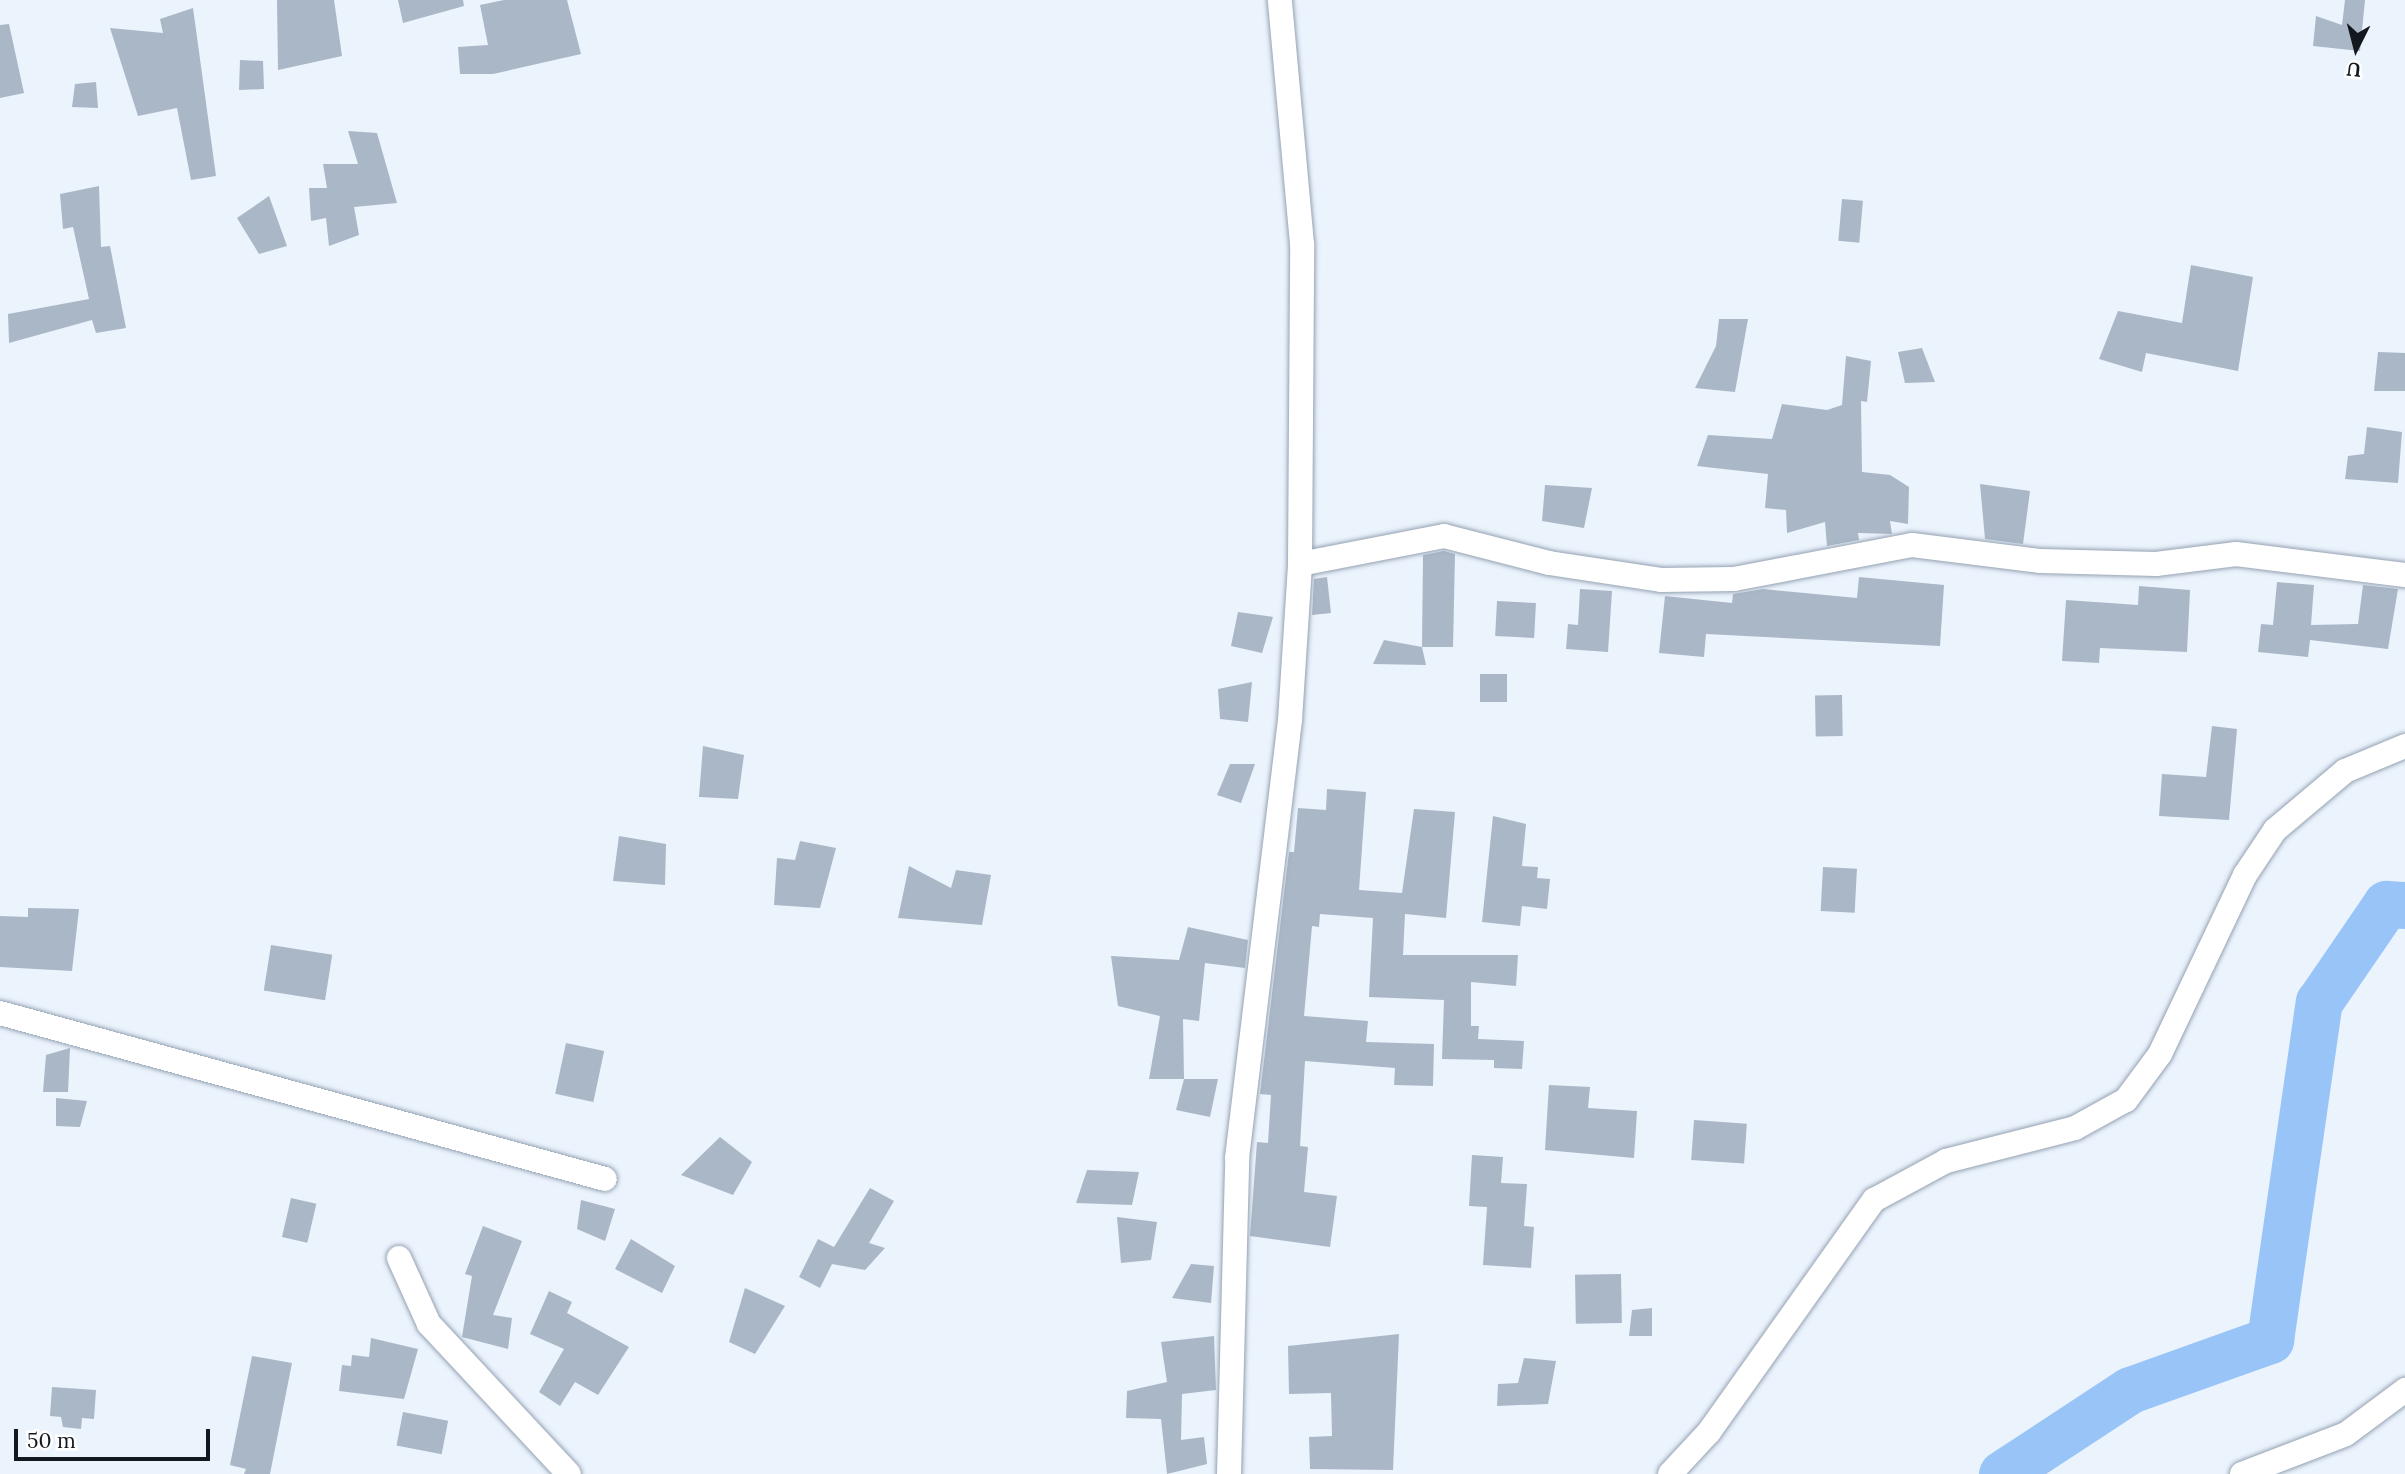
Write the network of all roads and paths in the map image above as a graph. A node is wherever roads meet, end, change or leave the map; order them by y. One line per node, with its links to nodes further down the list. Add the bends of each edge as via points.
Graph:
1 (1280, 0): 2 (street, via 1302,244)
2 (1300, 564): 3 (street, via 1444,536 1549,564 1661,580 1734,579 1912,545 2066,562 2165,564 2236,554); 10 (street, via 1290,720 1237,1157)
3 (2405, 575)
4 (2405, 746): 11 (street, via 2345,771 2275,830 2245,875 2160,1054 2126,1100 2075,1128 1946,1161 1874,1200 1709,1432)
5 (0, 1013): 6 (street)
6 (605, 1179)
7 (399, 1258): 9 (street, via 429,1324)
8 (2405, 1390): 12 (street, via 2346,1434)
9 (569, 1474)
10 (1229, 1474)
11 (1670, 1474)
12 (2242, 1474)

